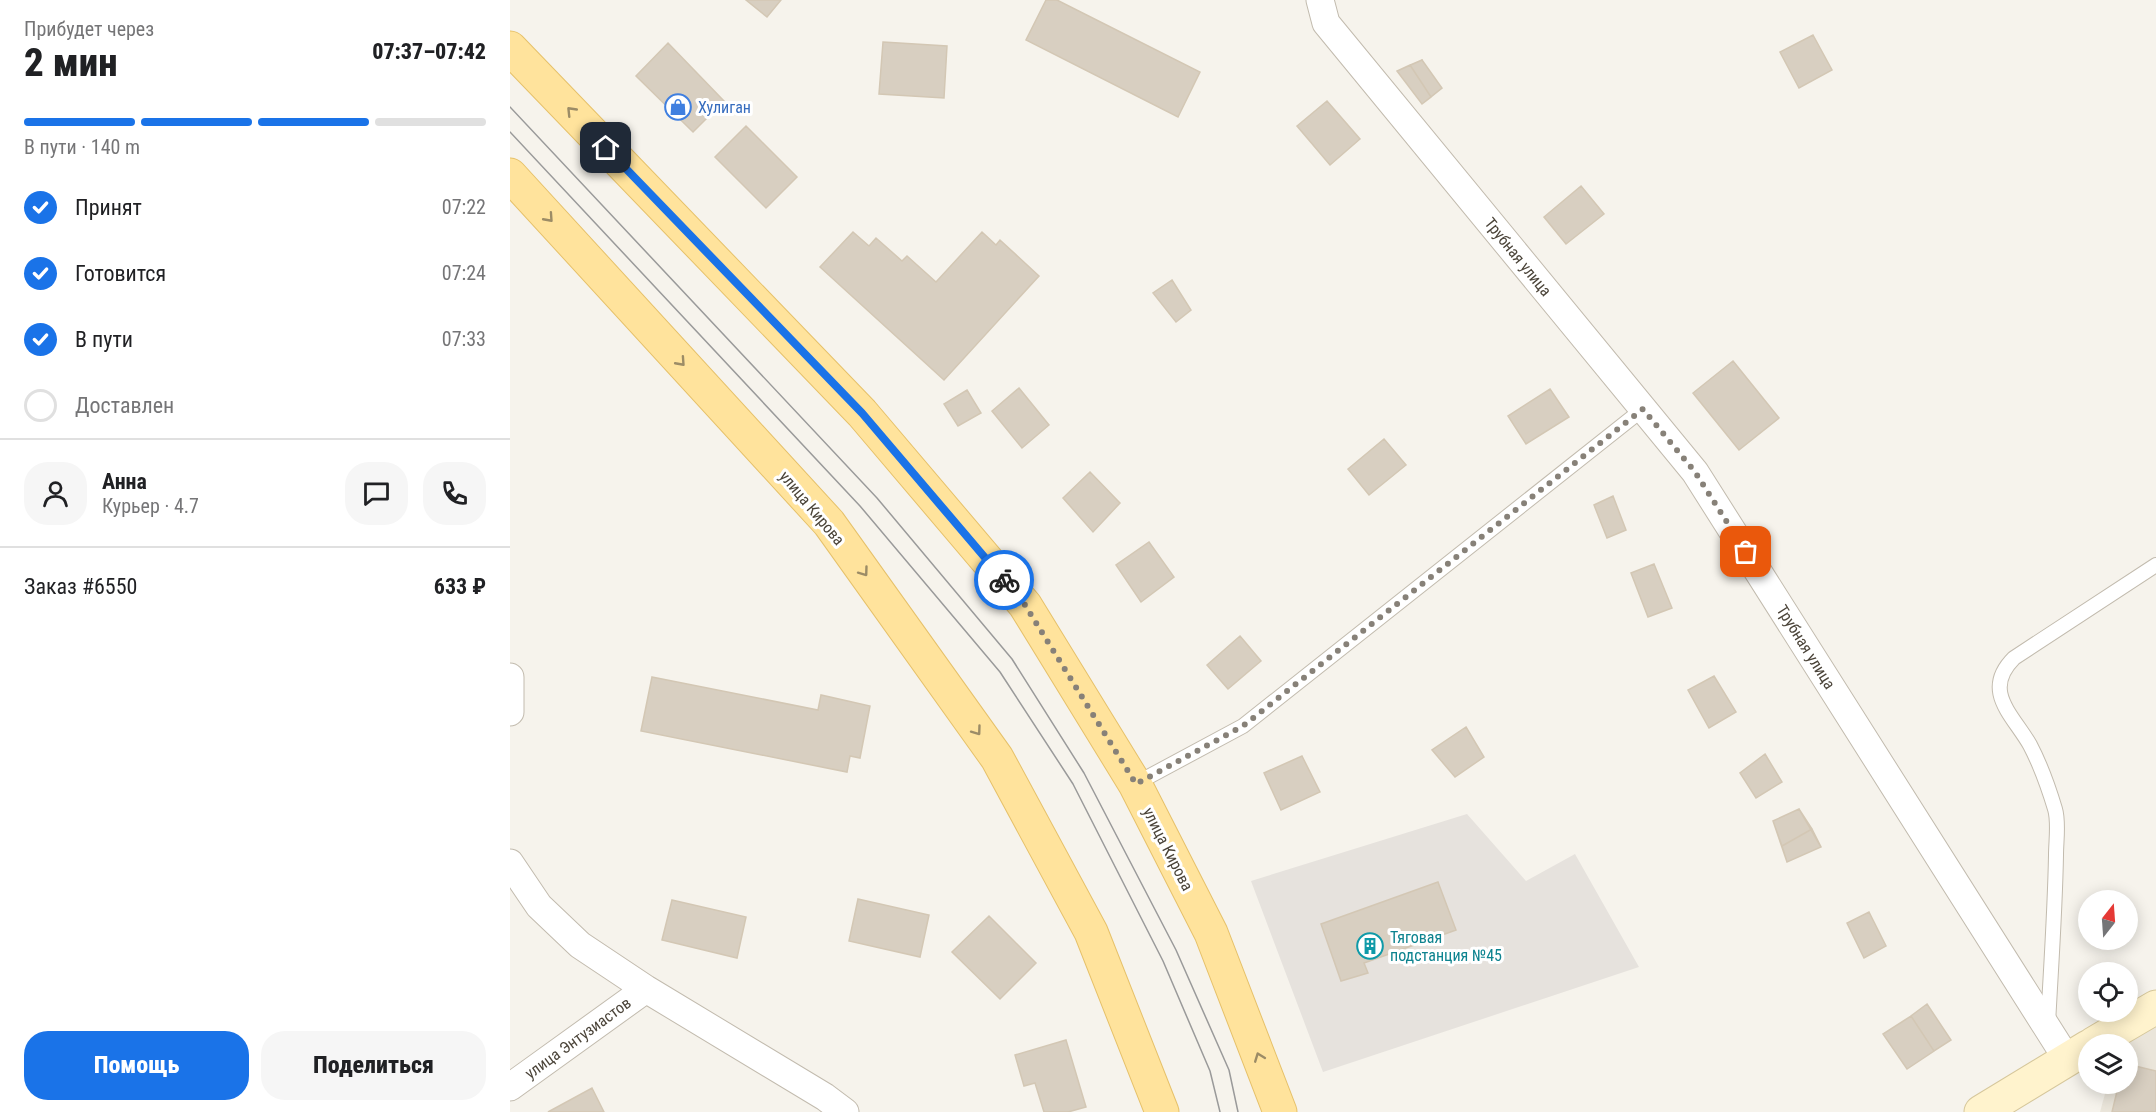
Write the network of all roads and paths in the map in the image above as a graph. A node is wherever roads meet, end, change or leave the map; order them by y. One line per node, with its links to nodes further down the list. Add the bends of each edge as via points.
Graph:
1 (1320, 0): 4 (street, Трубная улица, via 1326,23)
2 (510, 48): 8 (main road, улица Кирова, one-way to 2, via 1025,605 878,432)
3 (510, 175): 18 (main road, улица Кирова, one-way to 18, via 829,523 997,758 1091,932)
4 (1643, 409): 8 (lane, via 1243,726); 12 (street, Трубная улица, via 1695,472)
5 (2156, 565): 12 (lane, via 2014,658 2000,679 2002,704 2031,747 2056,812)
6 (510, 677): 7 (street)
7 (510, 712)
8 (1136, 784): 19 (main road, улица Кирова, one-way to 8, via 1211,933)
9 (510, 864): 10 (street, via 539,906 580,945)
10 (646, 989): 16 (street, улица Энтузиастов); 17 (street)
11 (2156, 1007): 13 (street)
12 (2047, 1029): 14 (street, Трубная улица)
13 (2110, 1034)
14 (2078, 1047)
15 (2078, 1053): 20 (street)
16 (510, 1087)
17 (845, 1112)
18 (1161, 1112)
19 (1280, 1112)
20 (1981, 1112)

